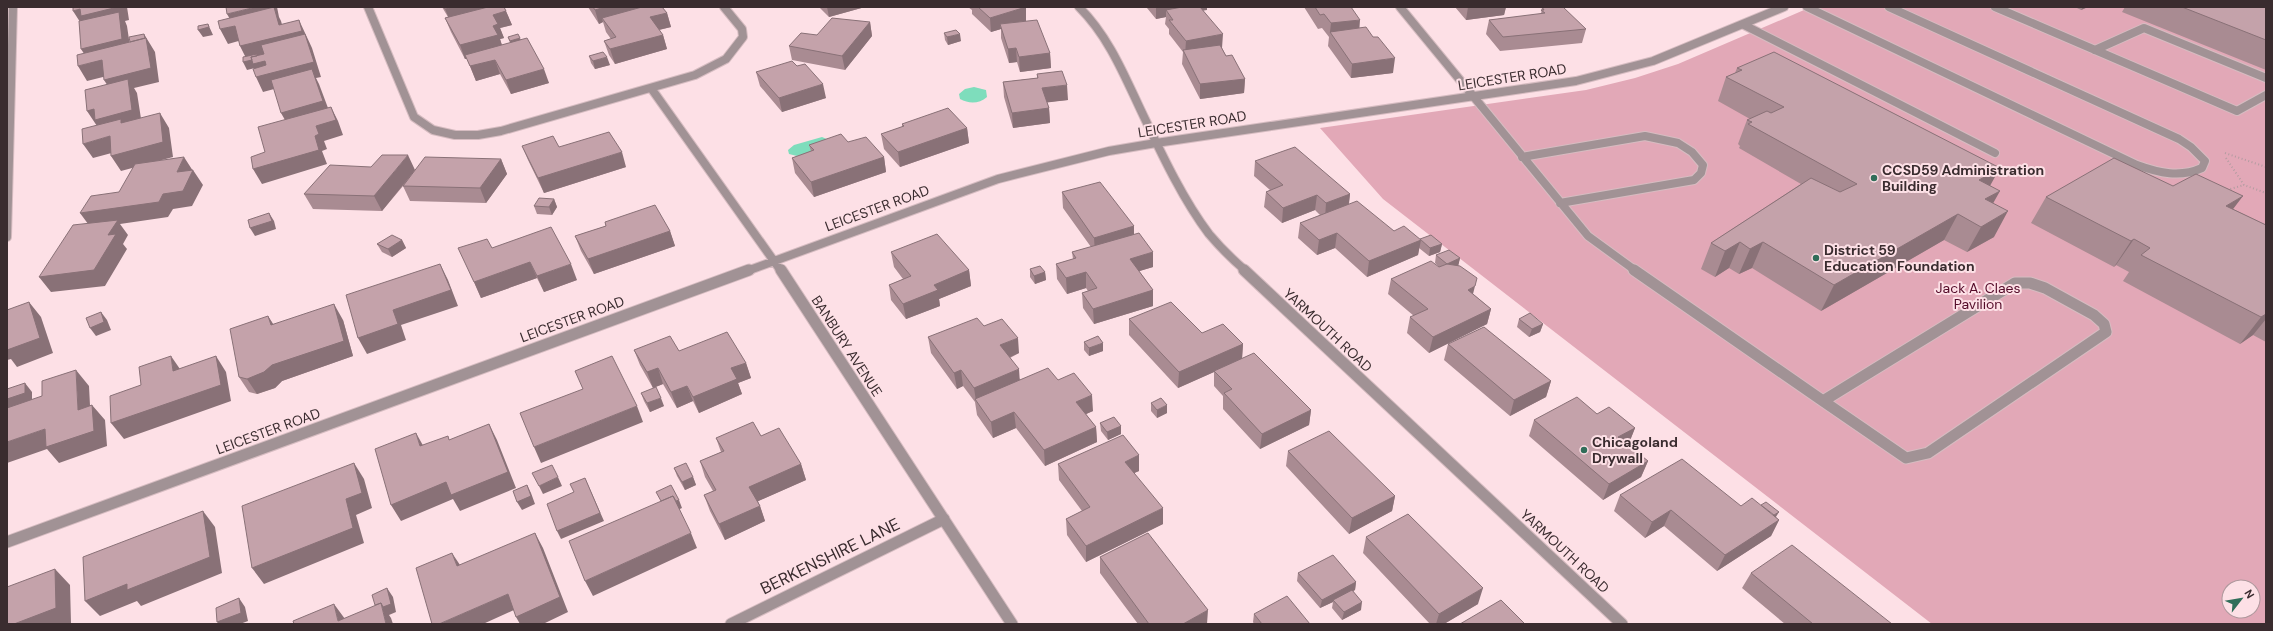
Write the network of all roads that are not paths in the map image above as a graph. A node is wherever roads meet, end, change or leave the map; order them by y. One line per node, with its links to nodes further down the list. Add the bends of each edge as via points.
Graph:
1 (13, 7): 20 (street)
2 (368, 7): 13 (street, via 414,117 422,125 444,134 481,135 502,131)
3 (724, 7): 13 (street, via 742,29 743,37 736,48 726,59 712,67)
4 (1079, 7): 16 (street, YARMOUTH ROAD, via 1095,23 1111,48)
5 (1400, 7): 15 (street)
6 (1784, 7): 10 (street, LEICESTER ROAD)
7 (1807, 7): 8 (street, via 2137,165 2170,174 2187,175 2202,168 2205,161 2200,154 2178,139)
8 (1889, 7)
9 (1995, 7): 11 (street)
10 (1744, 25): 15 (street, LEICESTER ROAD, via 1653,61 1618,71 1576,81); 17 (street)
11 (2095, 50): 12 (street, via 2144,28); 14 (street, via 2237,111)
12 (2266, 78)
13 (651, 88): 21 (street, BANBURY AVENUE)
14 (2266, 95)
15 (1474, 98): 16 (street, LEICESTER ROAD); 18 (street)
16 (1156, 143): 21 (street, LEICESTER ROAD, via 1109,151 998,179); 27 (street, YARMOUTH ROAD, via 1198,218 1222,249)
17 (1995, 153)
18 (1522, 157): 19 (street); 19 (street, via 1645,136 1659,137 1688,148 1698,156 1703,165 1701,173 1694,180)
19 (1560, 203): 22 (street, via 1588,236 1608,252)
20 (7, 237)
21 (774, 260): 23 (street, BANBURY AVENUE); 24 (street, LEICESTER ROAD)
22 (1823, 401): 22 (street, via 1906,458 1928,453 2101,337 2106,332 2104,324 2094,315 2044,288 2030,283 2015,283)
23 (944, 519): 25 (street, BERKENSHIRE LANE); 26 (street, BANBURY AVENUE)
24 (7, 542)
25 (732, 624)
26 (1012, 624)
27 (1622, 624)

